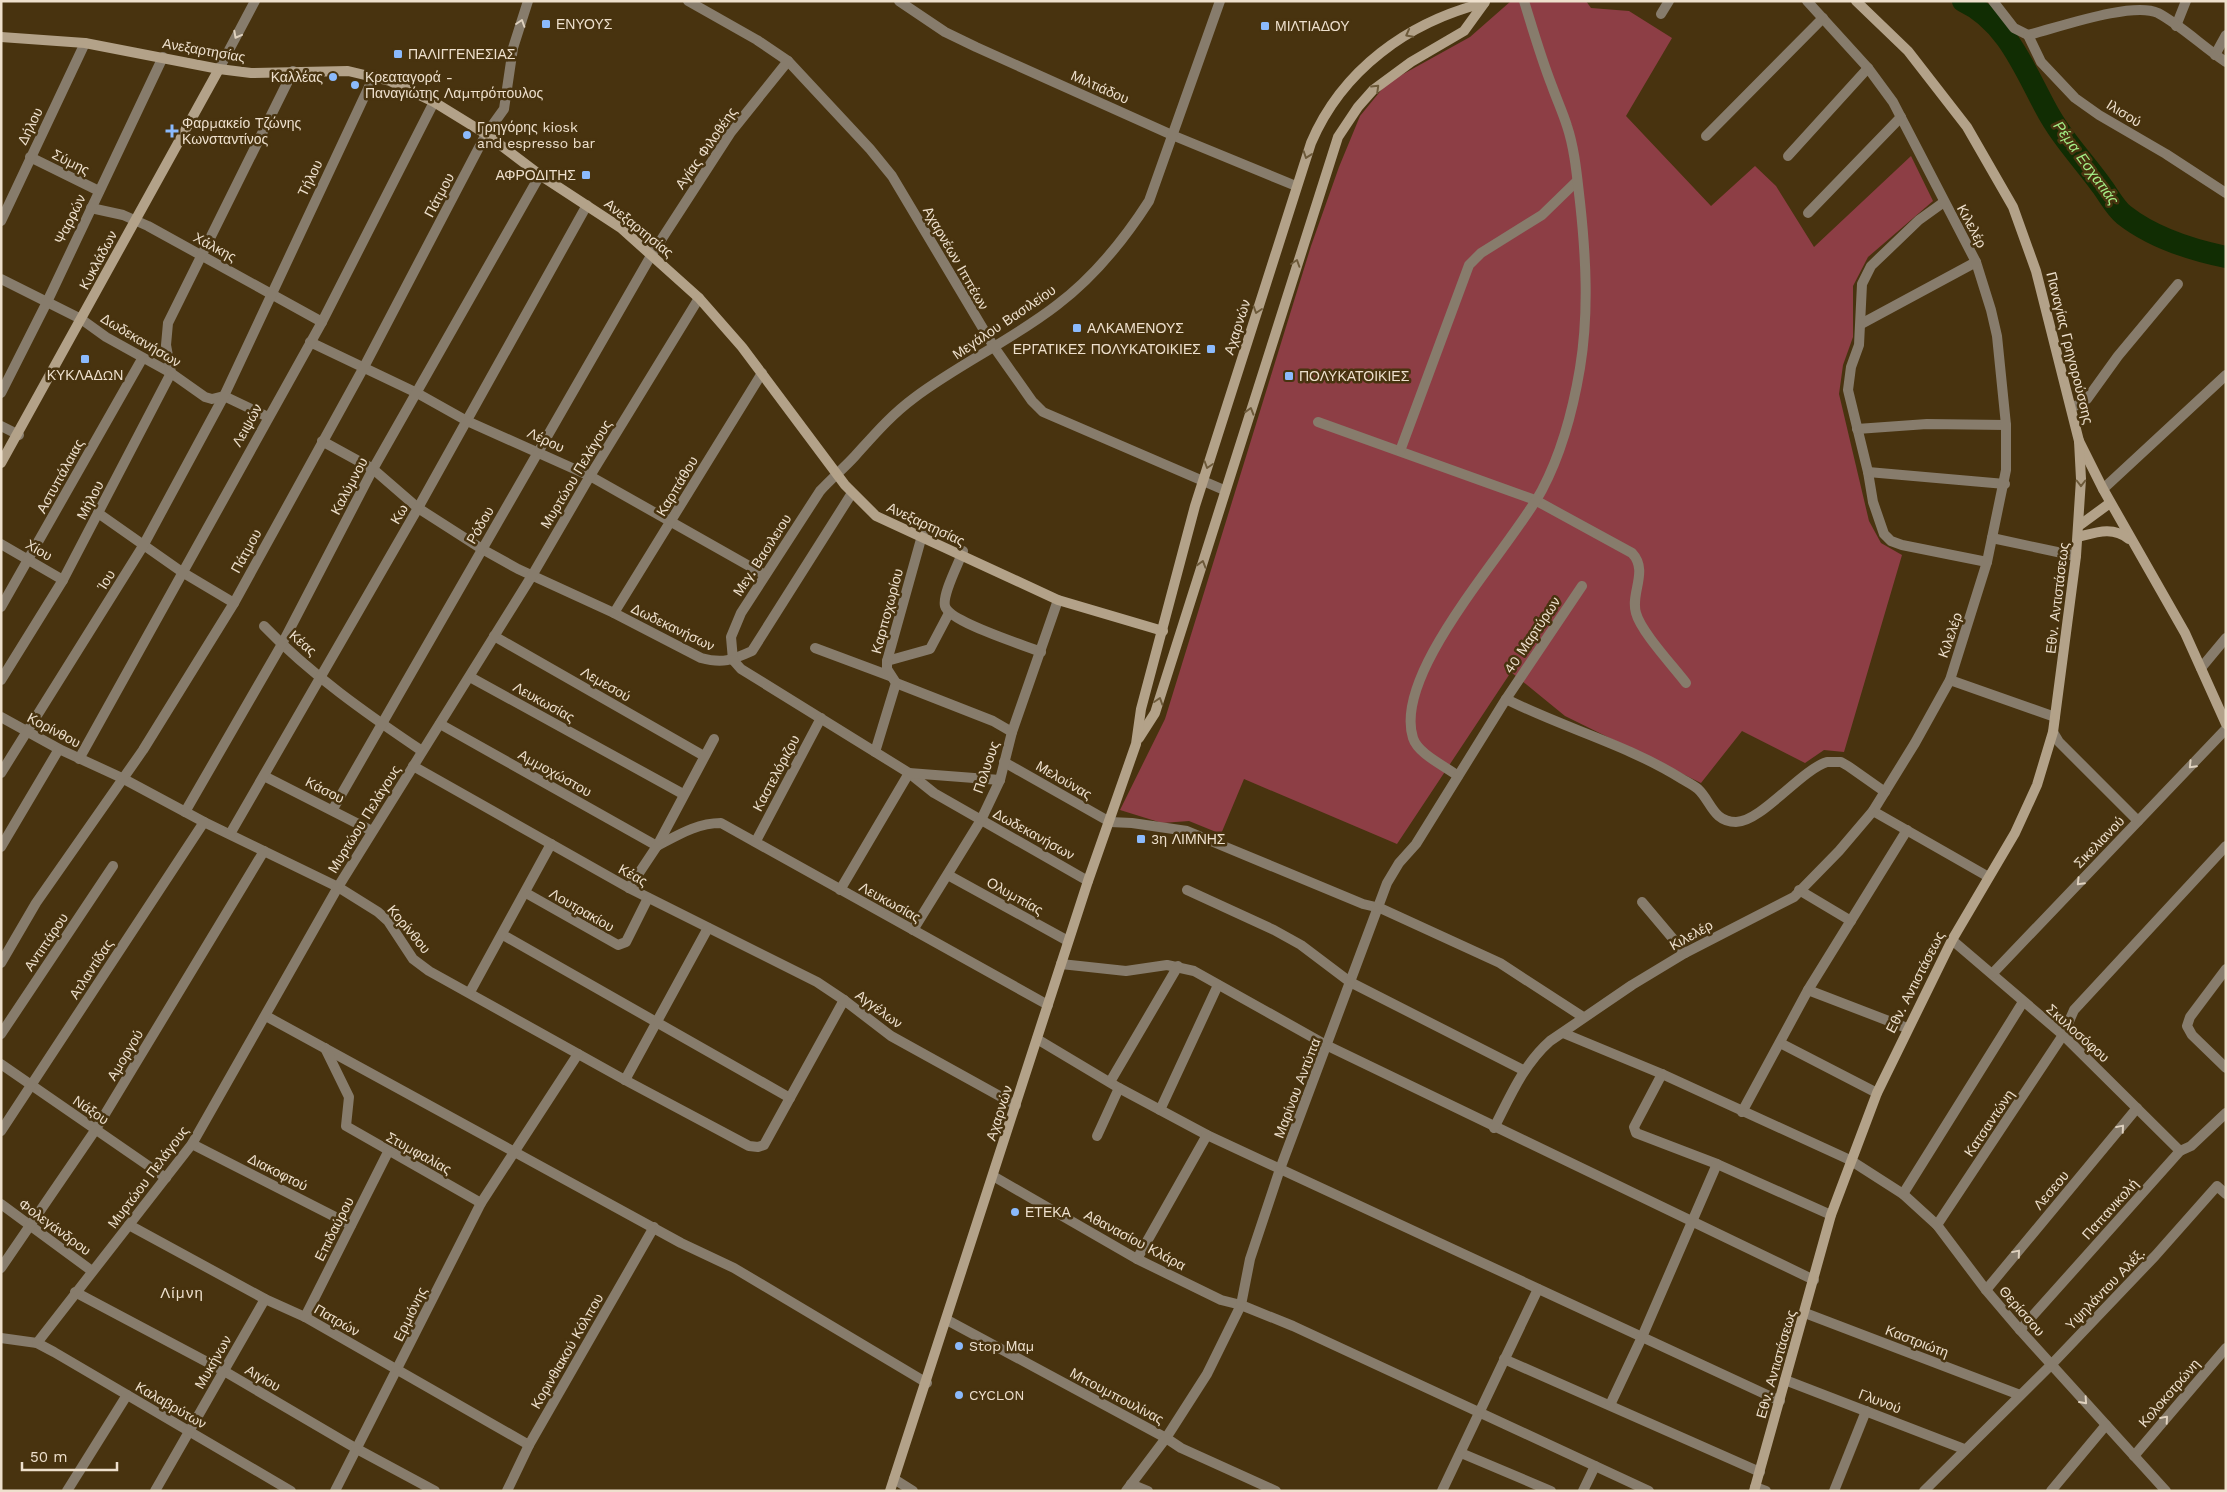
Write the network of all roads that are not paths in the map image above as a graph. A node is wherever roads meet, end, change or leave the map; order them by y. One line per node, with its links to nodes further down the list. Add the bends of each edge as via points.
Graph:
1 (255, 1): 25 (street, one-way to 25)
2 (528, 1): 30 (street, Πάτμου, one-way to 2, via 504,109 513,48)
3 (688, 1): 22 (street, Αχαρνέων Ιππέων, via 757,40)
4 (899, 1): 31 (street, Μιλτιάδου, via 961,39)
5 (1220, 1): 31 (street, Μεγάλου Βασιλείου)
6 (1524, 1): 36 (street, via 1568,126)
7 (1669, 1): 13 (street)
8 (1807, 1): 14 (street, Κιλελέρ)
9 (1856, 1): 67 (street, Παναγίας Γρηγορούσσης, via 1908,51 1967,127 2012,207 2036,272)
10 (1993, 1): 16 (street, via 2014,28)
11 (2186, 1): 15 (street)
12 (1484, 2): 37 (street, Αχαρνών, one-way to 37, via 1443,15 1402,38 1364,66 1346,84 1323,118); 87 (street, Αχαρνών, one-way to 12, via 1338,137 1373,90 1411,62 1464,31)
13 (1661, 14)
14 (1823, 18): 24 (street, Κιλελέρ); 32 (street)
15 (2176, 26): 16 (street, via 2157,13 2142,8); 20 (street)
16 (2028, 35): 39 (street, Ιλισού, via 2041,62 2075,98)
17 (2226, 35): 20 (street)
18 (1, 37): 19 (street, Ανεξαρτησίας)
19 (85, 43): 21 (street, Ανεξαρτησίας); 33 (street, Δήλου)
20 (2214, 55): 23 (street)
21 (163, 57): 25 (street, Ανεξαρτησίας); 38 (street, Ψαρρών)
22 (788, 62): 46 (street, Αγίας Φιλοθέης, via 732,132); 58 (street, Αχαρνέων Ιππέων, via 892,176)
23 (2226, 62)
24 (1868, 68): 29 (street, Κιλελέρ); 34 (street)
25 (219, 69): 26 (street, Ανεξαρτησίας, via 251,73); 44 (street, Κυκλάδων)
26 (293, 71): 27 (street, Ανεξαρτησίας, via 348,71); 47 (street)
27 (374, 76): 28 (street, Ανεξαρτησίας); 51 (street, Τήλου)
28 (434, 102): 30 (street, Ανεξαρτησίας); 55 (street, Λειψών)
29 (1901, 117): 40 (street, Κιλελέρ); 43 (street)
30 (486, 134): 35 (street, Ανεξαρτησίας); 60 (street, Πάτμου)
31 (1172, 135): 37 (street, Μιλτιάδου); 58 (street, Μεγάλου Βασιλείου, via 1149,201 1130,231 1098,268 1057,305)
32 (1706, 136)
33 (30, 156): 38 (street, Σύμης); 45 (street, Δήλου)
34 (1788, 156)
35 (540, 175): 41 (street, Ανεξαρτησίας); 65 (street, Καλύμνου)
36 (1577, 181): 77 (street, via 1542,215 1480,252 1469,265); 89 (street, via 1586,282 1580,367 1559,454)
37 (1296, 186): 84 (street, Αχαρνών, one-way to 84)
38 (99, 191): 42 (street, Ψαρρών)
39 (2226, 193)
40 (1944, 202): 48 (street, Κιλελέρ); 56 (street, via 1919,220 1870,266 1862,284)
41 (587, 205): 46 (street, Ανεξαρτησίας); 69 (street, Κω)
42 (91, 208): 44 (street, Χάλκης); 53 (street, Ψαρρών)
43 (1808, 213)
44 (134, 220): 47 (street, Χάλκης); 54 (street, Κυκλάδων)
45 (1, 221)
46 (652, 254): 52 (street, Ανεξαρτησίας); 78 (street, Ρόδου)
47 (202, 256): 51 (street, Χάλκης); 61 (street, via 168,323 166,345)
48 (1976, 262): 56 (street); 71 (street, Κιλελέρ, via 1997,336)
49 (1, 278): 53 (street, Δωδεκανήσων)
50 (2178, 284): 67 (street, via 2087,399)
51 (271, 293): 55 (street, Χάλκης); 66 (street, Τήλου)
52 (699, 298): 62 (street, Ανεξαρτησίας); 83 (street, Μυρτώου Πελάγους)
53 (47, 302): 54 (street, Δωδεκανήσων); 64 (street, Ψαρρών)
54 (81, 319): 59 (street, Δωδεκανήσων); 74 (street, Κυκλάδων)
55 (322, 322): 57 (street, Λειψών)
56 (1861, 324): 73 (street, via 1848,390)
57 (310, 342): 60 (street, Λέρου); 68 (street, Λειψών)
58 (994, 346): 82 (street, Μεγάλου Βασιλείου, via 915,397 888,419); 84 (street, Αχαρνέων Ιππέων, via 1043,412)
59 (142, 359): 61 (street, Δωδεκανήσων); 104 (street, Αστυπάλαιας)
60 (364, 367): 65 (street, Λέρου); 75 (street, Πάτμου)
61 (171, 373): 66 (street, Δωδεκανήσων, via 205,396 212,399); 92 (street, Μήλου)
62 (762, 373): 82 (street, Ανεξαρτησίας); 93 (street, Καρπάθου)
63 (2226, 375): 86 (street)
64 (1, 393)
65 (417, 393): 69 (street, Λέρου); 80 (street, Καλύμνου)
66 (224, 396): 68 (street, Δωδεκανήσων); 100 (street, Ίου)
67 (2071, 407): 76 (street, Παναγίας Γρηγορούσσης)
68 (268, 417): 106 (street, Λειψών)
69 (467, 421): 78 (street, Λέρου); 91 (street, Κω)
70 (1318, 422): 77 (street)
71 (2006, 425): 73 (street, via 1928,424); 85 (street, Κιλελέρ)
72 (1, 426): 74 (street)
73 (1857, 429): 81 (street)
74 (19, 435): 79 (street, Κυκλάδων)
75 (322, 441): 80 (street, Δωδεκανήσων); 112 (street, Πάτμου)
76 (2079, 441): 86 (street, Παναγίας Γρηγορούσσης); 94 (street, one-way to 94)
77 (1400, 451): 89 (street)
78 (538, 452): 83 (street, Λέρου); 101 (street, Ρόδου)
79 (1, 463)
80 (373, 469): 91 (street, Δωδεκανήσων); 120 (street, Καλύμνου)
81 (1868, 472): 85 (street); 105 (street, via 1873,502 1884,534 1891,541)
82 (836, 473): 88 (street, Ανεξαρτησίας); 108 (street, Μεγ. Βασιλειου, via 820,491)
83 (590, 476): 93 (street, Λέρου); 107 (street, Μυρτώου Πελάγους)
84 (1203, 482): 87 (street, Αχαρνέων Ιππέων); 117 (street, Αχαρνών)
85 (2005, 484): 97 (street, Κιλελέρ)
86 (2102, 489): 90 (street, Παναγίας Γρηγορούσσης)
87 (1224, 490): 144 (street, Αχαρνών, one-way to 87, via 1155,713)
88 (852, 493): 95 (street, Ανεξαρτησίας, via 876,516); 123 (street, via 752,650)
89 (1535, 500): 131 (street, via 1638,559 1636,613); 155 (street, via 1437,645 1415,693 1411,712 1414,740 1422,750)
90 (2110, 503): 94 (street, Εθν. Αντιστάσεως); 98 (street, Παναγίας Γρηγορούσσης)
91 (418, 508): 101 (street, Δωδεκανήσων); 126 (street, Κω)
92 (98, 513): 100 (street); 109 (street, Μήλου)
93 (671, 522): 108 (street, Λέρου); 114 (street, Καρπάθου)
94 (2080, 525): 96 (street, Εθν. Αντιστάσεως)
95 (922, 535): 102 (street, Ανεξαρτησίας); 124 (street, Καρποχωρίου)
96 (2078, 537): 98 (street, via 2107,530 2122,533); 103 (street, Εθν. Αντιστάσεως)
97 (1992, 538): 103 (street); 105 (street, Κιλελέρ)
98 (2133, 542): 125 (street, Παναγίας Γρηγορούσσης, via 2185,633)
99 (1, 544): 104 (street, Χίου)
100 (143, 546): 106 (street); 140 (street, Ίου)
101 (482, 549): 107 (street, Δωδεκανήσων); 136 (street, Ρόδου)
102 (963, 554): 111 (street, Ανεξαρτησίας); 115 (street, via 946,596 945,606)
103 (2076, 556): 133 (street, Εθν. Αντιστάσεως)
104 (28, 559): 109 (street, Χίου); 113 (street, Αστυπάλαιας)
105 (1987, 562): 130 (street, Κιλελέρ)
106 (182, 572): 112 (street); 149 (street, Λειψών)
107 (533, 574): 114 (street, Δωδεκανήσων); 118 (street, Μυρτώου Πελάγους)
108 (765, 575): 123 (street, Μεγ. Βασιλειου, via 741,612 731,638)
109 (63, 580): 128 (street, Μήλου)
110 (1582, 586): 132 (street, 40 Μαρτύρων)
111 (1058, 600): 117 (street, Ανεξαρτησίας); 122 (street, Πολυους)
112 (234, 603): 156 (street, Πάτμου, via 168,712)
113 (1, 607)
114 (614, 613): 123 (street, Δωδεκανήσων, via 701,658 717,662)
115 (949, 613): 122 (street); 124 (street, via 930,649)
116 (264, 626): 120 (street, Κέας)
117 (1163, 631): 144 (street, Αχαρνών)
118 (494, 636): 127 (street, Μυρτώου Πελάγους); 148 (street, Λεμεσού)
119 (2226, 638): 125 (street)
120 (282, 644): 126 (street, Κέας); 162 (street, Καλύμνου)
121 (815, 648): 129 (street)
122 (1042, 652): 141 (street, Πολυους)
123 (733, 660): 135 (street, Δωδεκανήσων, via 741,669)
124 (888, 661): 129 (street, Καρποχωρίου, via 887,669)
125 (2201, 668): 138 (street, Παναγίας Γρηγορούσσης)
126 (321, 676): 136 (street, Κέας); 154 (street, Κω)
127 (470, 677): 137 (street, Μυρτώου Πελάγους); 159 (street, Λευκωσίας)
128 (1, 680)
129 (893, 680): 141 (street); 147 (street, Καρποχωρίου)
130 (1950, 680): 133 (street); 158 (street, Κιλελέρ)
131 (1686, 684)
132 (1506, 699): 155 (street, Μαρίνου Αντύπα); 158 (street, via 1544,718 1618,745 1675,775 1697,789 1712,813 1729,821 1737,822 1752,816 1827,762 1842,762)
133 (2055, 716): 142 (street, Εθν. Αντιστάσεως)
134 (1, 717): 140 (street, Κορίνθου)
135 (821, 718): 147 (street, Δωδεκανήσων); 170 (street, Καστελόριζου)
136 (381, 724): 146 (street, Κέας); 160 (street, Ρόδου)
137 (440, 724): 146 (street, Μυρτώου Πελάγους); 172 (street, Αμμοχώστου)
138 (2226, 724)
139 (2226, 729): 164 (street, Σικελιανού, one-way to 164)
140 (28, 732): 145 (street, Κορίνθου); 152 (street, Ίου)
141 (1012, 732): 150 (street, Πολυους)
142 (2053, 732): 164 (street, via 2059,742); 178 (street, Εθν. Αντιστάσεως, via 2027,810)
143 (714, 739): 148 (street)
144 (1136, 744): 166 (street, Αχαρνών)
145 (59, 750): 149 (street, Κορίνθου); 174 (street)
146 (422, 751): 151 (street, Μυρτώου Πελάγους)
147 (875, 752): 153 (street, Δωδεκανήσων)
148 (704, 756): 159 (street)
149 (79, 759): 156 (street, Κορίνθου)
150 (1004, 762): 157 (street, Πολυους); 166 (street, Μελούνας)
151 (413, 766): 168 (street, Μυρτώου Πελάγους); 171 (street, Κέας)
152 (1, 773)
153 (909, 773): 157 (street); 163 (street, Δωδεκανήσων, via 934,793); 182 (street)
154 (264, 776): 160 (street, Κάσου); 169 (street, Κω)
155 (1458, 776): 188 (street, Μαρίνου Αντύπα, via 1416,844 1394,870)
156 (122, 778): 162 (street, Κορίνθου); 196 (street, Πάτμου, via 36,903)
157 (1000, 780): 163 (street, Πολυους)
158 (1885, 792): 161 (street, Κιλελέρ)
159 (683, 794): 172 (street)
160 (333, 809): 168 (street, Κάσου)
161 (1873, 811): 167 (street); 184 (street, Κιλελέρ, via 1839,851)
162 (185, 812): 165 (street, Κορίνθου)
163 (981, 820): 177 (street, Πολυους); 179 (street, Δωδεκανήσων)
164 (2138, 821): 200 (street, Σικελιανού, one-way to 200)
165 (204, 822): 169 (street, Κορίνθου); 226 (street, Ατλαντίδας)
166 (1110, 822): 179 (street, Αχαρνών); 188 (street, via 1132,822 1187,831 1348,898)
167 (1907, 830): 178 (street); 189 (street)
168 (372, 831): 180 (street, Μυρτώου Πελάγους)
169 (230, 834): 175 (street, Κορίνθου)
170 (756, 841): 172 (street, Λευκωσίας, via 721,823 707,823); 182 (street, Λευκωσίας)
171 (552, 844): 181 (street, Κέας); 185 (street)
172 (656, 846): 181 (street)
173 (2226, 846): 214 (street, Κατσαντώνη, via 2074,1010)
174 (1, 847)
175 (264, 851): 180 (street, Κορίνθου); 236 (street, Αμοργού)
176 (113, 866): 213 (street, Αντιπάρου)
177 (948, 875): 191 (street, Πολυους); 194 (street, Ολυμπίας)
178 (1987, 876): 193 (street, Εθν. Αντιστάσεως)
179 (1088, 881): 194 (street, Αχαρνών)
180 (338, 887): 204 (street, Κορίνθου, via 388,921 413,959); 208 (street, Μυρτώου Πελάγους)
181 (629, 888): 186 (street, Κέας)
182 (840, 890): 191 (street, Λευκωσίας)
183 (1187, 890): 201 (street, via 1302,945)
184 (1799, 890): 189 (street); 195 (street, Κιλελέρ, via 1787,901)
185 (526, 893): 186 (street, Λουτρακίου, via 618,945 626,942); 192 (street)
186 (648, 898): 190 (street, Κέας)
187 (1642, 902): 195 (street)
188 (1380, 908): 201 (street, Μαρίνου Αντύπα); 209 (street, via 1500,964)
189 (1851, 921): 203 (street)
190 (708, 928): 205 (street, Κέας, via 817,982); 210 (street)
191 (912, 930): 207 (street, Λευκωσίας)
192 (503, 935): 204 (street); 210 (street)
193 (1952, 940): 200 (street, Σκυλοσόφου); 211 (street, Εθν. Αντιστάσεως)
194 (1068, 941): 197 (street, Αχαρνών)
195 (1685, 953): 209 (street, Κιλελέρ)
196 (1, 963)
197 (1061, 964): 198 (street, via 1126,971); 207 (street, Αχαρνών)
198 (1178, 966): 202 (street, via 1194,970); 225 (street)
199 (2226, 968): 221 (street, via 2190,1016 2187,1026 2192,1036)
200 (1993, 973): 206 (street, Σκυλοσόφου)
201 (1350, 982): 217 (street, Μαρίνου Αντύπα); 222 (street)
202 (1218, 985): 217 (street); 232 (street)
203 (1808, 990): 211 (street); 216 (street)
204 (470, 992): 219 (street, Κορίνθου)
205 (844, 1000): 229 (street, Αγγέλων); 230 (street, Αγγέλων, via 891,1036)
206 (2022, 1002): 214 (street, Σκυλοσόφου); 250 (street)
207 (1048, 1005): 215 (street, Αχαρνών)
208 (266, 1016): 218 (street); 240 (street, Μυρτώου Πελάγους)
209 (1583, 1017): 212 (street, Κιλελέρ)
210 (655, 1021): 224 (street); 229 (street)
211 (1907, 1028): 228 (street, Εθν. Αντιστάσεως)
212 (1563, 1033): 222 (street, Κιλελέρ, via 1550,1040); 223 (street, Θερίσσου)
213 (1, 1034)
214 (2063, 1035): 231 (street, Σκυλοσόφου); 259 (street, Κατσαντώνη)
215 (1037, 1039): 225 (street); 230 (street, Αχαρνών)
216 (1780, 1043): 228 (street); 233 (street)
217 (1328, 1046): 235 (street); 247 (street, Μαρίνου Αντύπα)
218 (325, 1048): 243 (street, Στυμφαλίας, via 349,1097 346,1126); 244 (street)
219 (578, 1054): 224 (street, Κορίνθου); 244 (street, Ερμιόνης)
220 (1, 1064): 226 (street, Νάξου)
221 (2226, 1068)
222 (1523, 1070): 235 (street, Κιλελέρ)
223 (1662, 1074): 233 (street, Θερίσσου); 246 (street, via 1634,1130)
224 (624, 1080): 241 (street, Κορίνθου, via 749,1146)
225 (1110, 1082): 227 (street)
226 (31, 1085): 236 (street, Νάξου); 237 (street, Ατλαντίδας)
227 (1120, 1088): 232 (street); 239 (street)
228 (1877, 1093): 245 (street, Εθν. Αντιστάσεως)
229 (790, 1098): 241 (street, Αγγέλων)
230 (1016, 1105): 248 (street, Αχαρνών)
231 (2137, 1108): 242 (street, Σκυλοσόφου); 266 (street, Λεσεου, one-way to 231)
232 (1160, 1110): 238 (street)
233 (1742, 1112): 245 (street, Θερίσσου)
234 (2226, 1113): 242 (street, Παπανικολή, via 2191,1146)
235 (1494, 1128): 255 (street)
236 (96, 1129): 249 (street, Νάξου); 256 (street, Αμοργού)
237 (1, 1131)
238 (1207, 1135): 247 (street); 261 (street)
239 (1096, 1136)
240 (192, 1144): 249 (street, Μυρτώου Πελάγους); 258 (street, Διακοφτού)
241 (764, 1145)
242 (2180, 1151): 273 (street, Παπανικολή)
243 (388, 1152): 252 (street, Στυμφαλίας); 258 (street, Επιδαύρου)
244 (513, 1152): 252 (street, Ερμιόνης); 260 (street)
245 (1850, 1160): 250 (street, Θερίσσου); 254 (street, Εθν. Αντιστάσεως)
246 (1717, 1164): 254 (street); 255 (street)
247 (1280, 1169): 265 (street); 269 (street, Μαρίνου Αντύπα, via 1250,1259)
248 (993, 1176): 261 (street, Αθανασίου Κλάρα); 272 (street, Αχαρνών)
249 (166, 1178): 257 (street, Μυρτώου Πελάγους)
250 (1902, 1194): 259 (street, Θερίσσου)
251 (2226, 1194): 279 (street, Υψηλάντου Αλέξ., via 2216,1186 2155,1256)
252 (481, 1203): 280 (street, Ερμιόνης)
253 (1, 1204): 256 (street, Φολεγάνδρου)
254 (1832, 1215): 264 (street, Εθν. Αντιστάσεως)
255 (1692, 1223): 264 (street); 274 (street)
256 (32, 1225): 262 (street, Αμοργού); 263 (street, Φολεγάνδρου)
257 (129, 1225): 263 (street, Μυρτώου Πελάγους); 268 (street, Πατρών)
258 (351, 1225): 271 (street, Επιδαύρου)
259 (1937, 1225): 266 (street, Θερίσσου)
260 (654, 1227): 283 (street, via 734,1268); 293 (street, Κορινθιακού Κόλπου)
261 (1136, 1259): 269 (street, Αθανασίου Κλάρα, via 1221,1300)
262 (1, 1268)
263 (92, 1271): 267 (street, Μυρτώου Πελάγους)
264 (1814, 1280): 270 (street, Εθν. Αντιστάσεως)
265 (1538, 1289): 274 (street); 278 (street)
266 (1986, 1290): 273 (street, Θερίσσου)
267 (75, 1292): 276 (street, Μυρτώου Πελάγους); 281 (street, Αιγίου)
268 (265, 1299): 271 (street, Πατρών); 281 (street, Μυκήνων)
269 (1241, 1305): 289 (street, Αθανασίου Κλάρα); 292 (street, Μαρίνου Αντύπα, via 1207,1374)
270 (1805, 1313): 282 (street, Εθν. Αντιστάσεως); 285 (street, Καστριώτη)
271 (305, 1317): 280 (street, Πατρών)
272 (947, 1320): 283 (street, Αχαρνών); 292 (street, Μπουμπουλίνας)
273 (2020, 1330): 279 (street, Θερίσσου)
274 (1642, 1337): 286 (street); 287 (street)
275 (1, 1338): 276 (street)
276 (37, 1343): 284 (street, Καλαβρύτων)
277 (2226, 1348): 297 (street, Κολοκοτρώνη, one-way to 277)
278 (1504, 1359): 287 (street); 289 (street)
279 (2051, 1365): 285 (street, Υψηλάντου Αλέξ.); 290 (street, Θερίσσου, one-way to 290)
280 (397, 1370): 293 (street, Πατρών); 294 (street, Ερμιόνης)
281 (224, 1371): 291 (street, Μυκήνων); 294 (street, Αιγίου)
282 (1785, 1380): 286 (street, Εθν. Αντιστάσεως); 288 (street, Γλυνού)
283 (927, 1382): 300 (street, Αχαρνών)
284 (127, 1395): 291 (street, Καλαβρύτων); 303 (street)
285 (2020, 1395): 295 (street, Υψηλάντου Αλέξ.)
286 (1780, 1401): 299 (street, Εθν. Αντιστάσεως)
287 (1610, 1405): 299 (street)
288 (1866, 1411): 295 (street, Γλυνού); 318 (street)
289 (1478, 1413): 296 (street); 298 (street, Αθανασίου Κλάρα)
290 (2106, 1426): 297 (street, Θερίσσου); 320 (street)
291 (190, 1431): 304 (street, Μυκήνων); 305 (street, Καλαβρύτων)
292 (1166, 1438): 301 (street, Μαρίνου Αντύπα); 312 (street, Μπουμπουλίνας)
293 (529, 1445): 308 (street, Κορινθιακού Κόλπου)
294 (357, 1449): 306 (street, Ερμιόνης); 307 (street, Αιγίου)
295 (1964, 1449): 319 (street, Υψηλάντου Αλέξ.)
296 (1461, 1453): 313 (street); 314 (street)
297 (2134, 1456): 321 (street, Θερίσσου)
298 (1595, 1466): 315 (street); 316 (street, Αθανασίου Κλάρα)
299 (1760, 1472): 302 (street, Εθν. Αντιστάσεως)
300 (894, 1479): 309 (street, Αχαρνών); 310 (street)
301 (1128, 1487): 311 (street)
302 (1755, 1489): 317 (street)
303 (67, 1491)
304 (155, 1491)
305 (291, 1491)
306 (335, 1491)
307 (434, 1491)
308 (507, 1491)
309 (890, 1491)
310 (913, 1491)
311 (1148, 1491)
312 (1276, 1491)
313 (1442, 1491)
314 (1551, 1491)
315 (1583, 1491)
316 (1649, 1491)
317 (1766, 1491)
318 (1834, 1491)
319 (1924, 1491)
320 (2051, 1491)
321 (2166, 1491)

